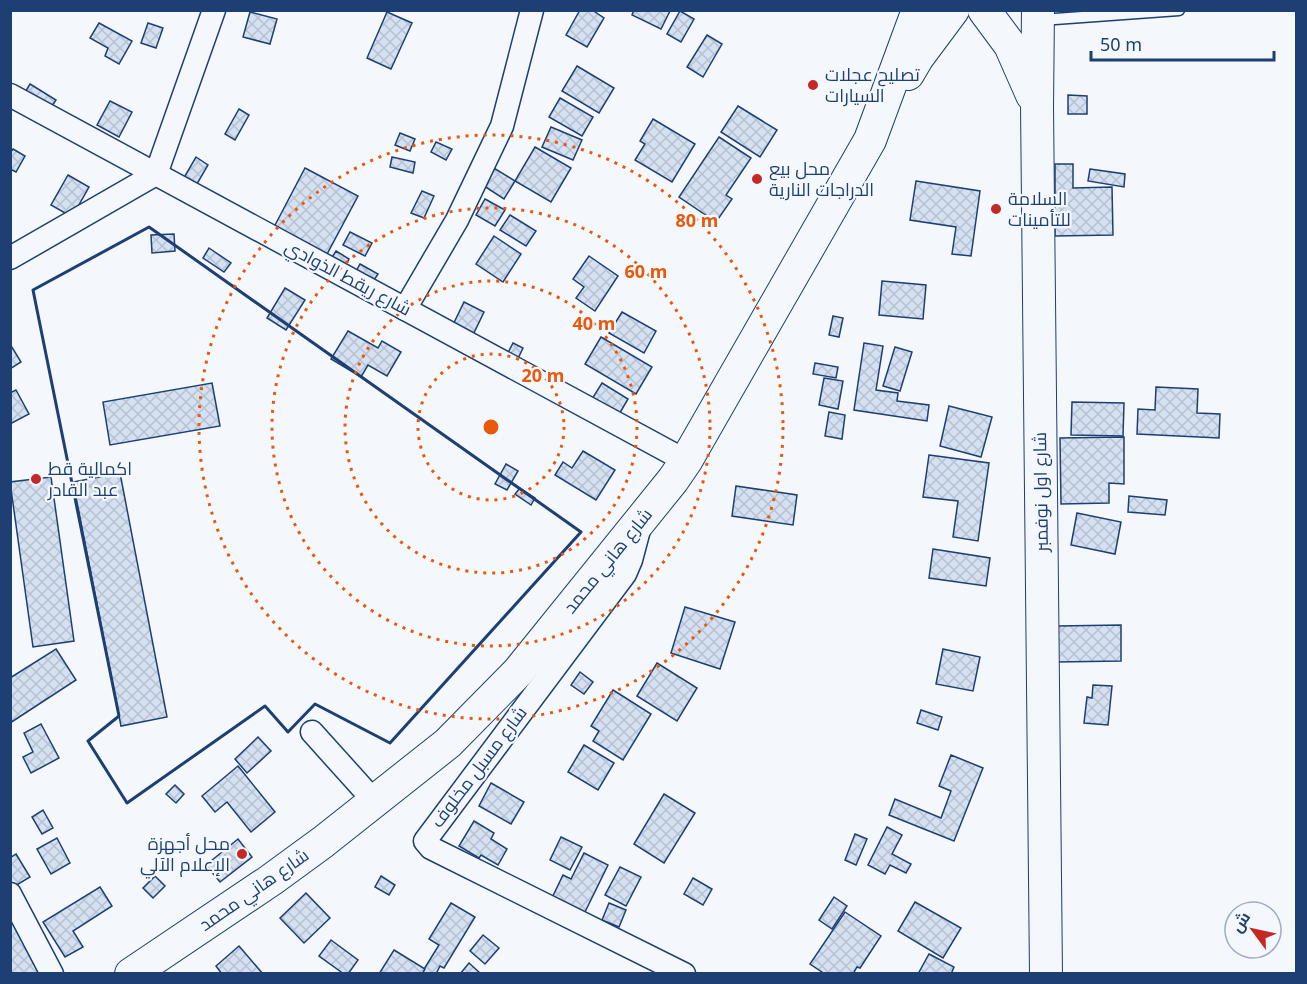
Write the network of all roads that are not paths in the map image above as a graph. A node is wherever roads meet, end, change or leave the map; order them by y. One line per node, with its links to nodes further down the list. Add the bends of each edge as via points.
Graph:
1 (214, 10): 11 (street)
2 (532, 10): 13 (street, via 502,126 457,220)
3 (918, 10): 10 (street, شارع هاني محمد)
4 (953, 10): 10 (street, via 918,57)
5 (984, 10): 9 (street, via 1010,45)
6 (1179, 10): 7 (lane)
7 (1038, 15): 9 (street, شارع اول نوفمبر)
8 (10, 95): 11 (street, شارع ريقط الذوادي)
9 (1036, 106): 22 (street, شارع اول نوفمبر)
10 (870, 140): 14 (street, شارع هاني محمد)
11 (156, 174): 12 (street); 13 (street, شارع ريقط الذوادي)
12 (10, 258)
13 (405, 309): 14 (street, شارع ريقط الذوادي)
14 (686, 461): 15 (street, شارع هاني محمد)
15 (642, 519): 17 (street, شارع هاني محمد, via 519,672 448,742); 21 (street, شارع مسبل مخلوف, via 625,574 425,841 431,848)
16 (312, 732): 17 (street)
17 (375, 802): 20 (street, شارع هاني محمد, via 271,880)
18 (10, 894): 19 (street)
19 (52, 974)
20 (131, 974)
21 (684, 974)
22 (1046, 974)

